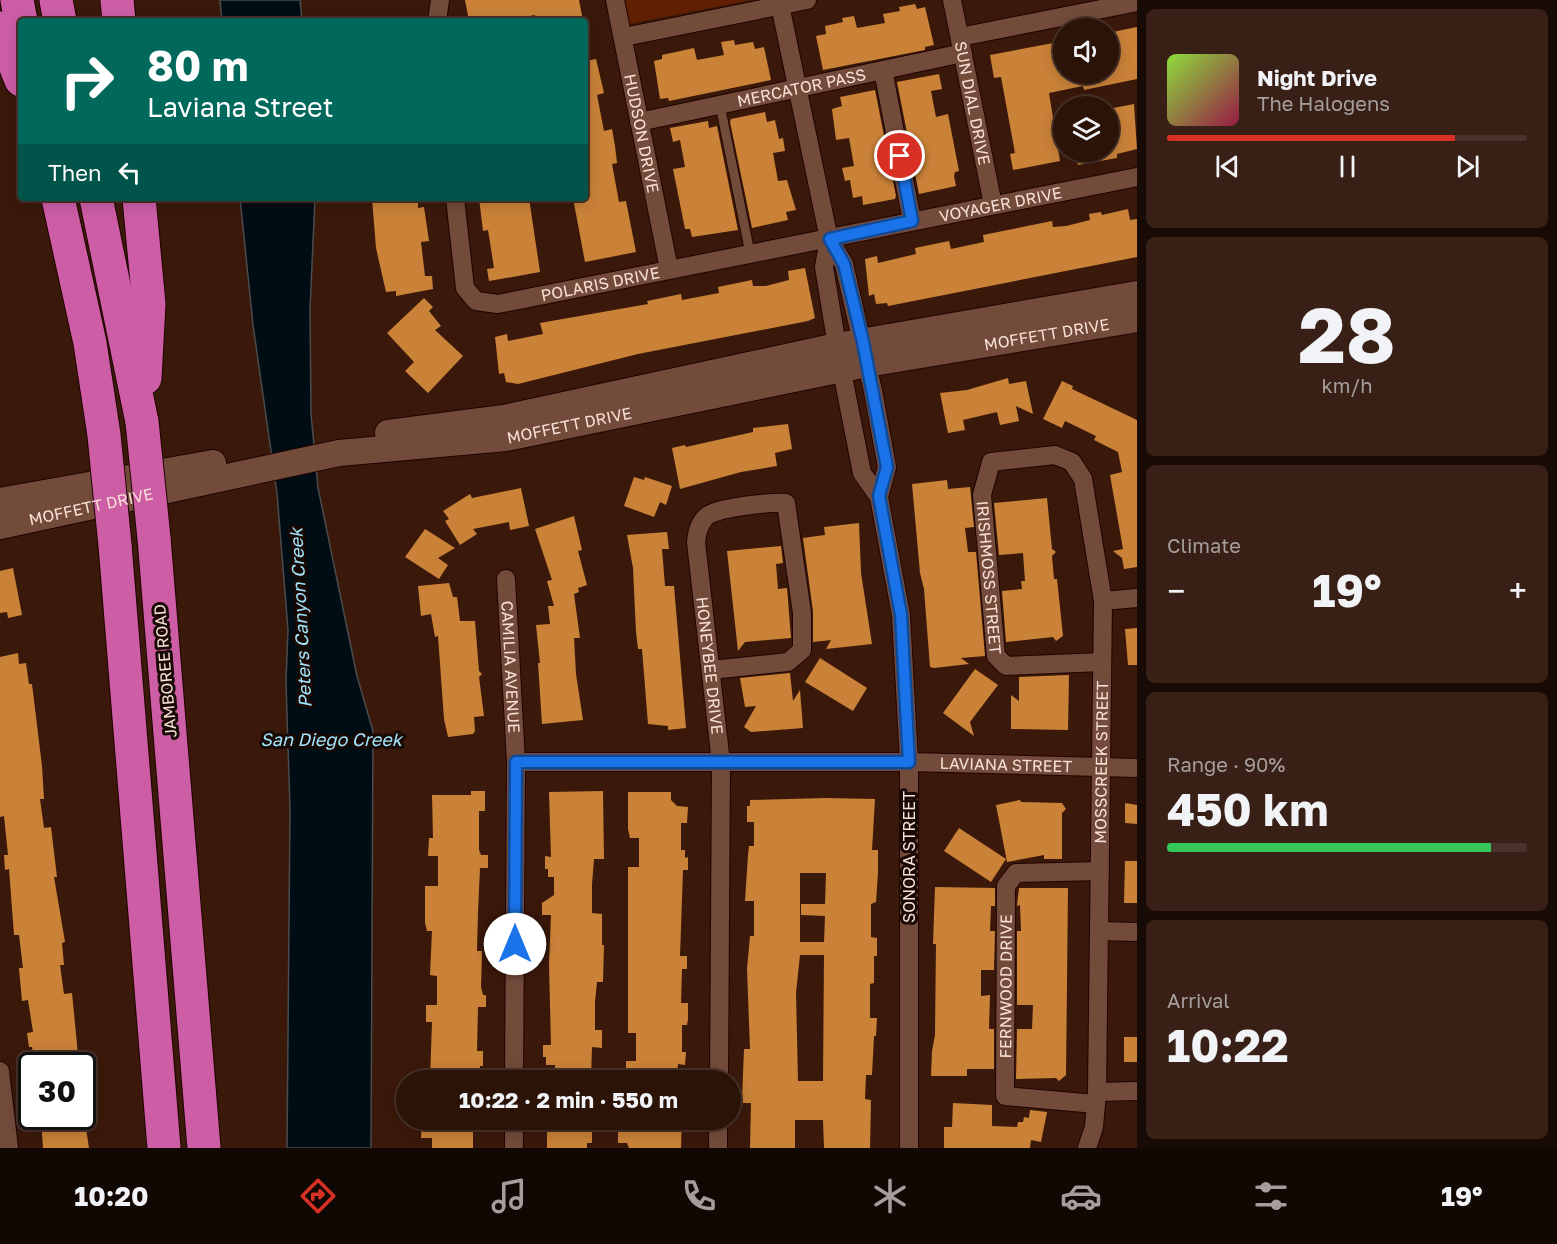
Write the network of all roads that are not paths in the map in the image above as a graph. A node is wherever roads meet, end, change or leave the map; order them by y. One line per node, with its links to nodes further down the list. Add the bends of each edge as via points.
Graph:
1 (17, 0): 10 (highway)
2 (56, 0): 11 (highway)
3 (117, 0): 12 (highway)
4 (440, 0): 13 (street)
5 (615, 0): 15 (street, HUDSON DRIVE)
6 (807, 0): 9 (street)
7 (952, 0): 16 (street, SUN DIAL DRIVE)
8 (1137, 2): 16 (street, MERCATOR PASS)
9 (780, 5): 15 (street); 19 (street)
10 (20, 18)
11 (59, 18)
12 (119, 18)
13 (437, 18)
14 (0, 28): 18 (highway)
15 (624, 38): 21 (street, HUDSON DRIVE)
16 (961, 45): 17 (street, MERCATOR PASS); 27 (street, SUN DIAL DRIVE)
17 (883, 70): 19 (street, MERCATOR PASS); 28 (street)
18 (18, 73)
19 (798, 88): 20 (street, MERCATOR PASS); 29 (street)
20 (720, 105): 21 (street, MERCATOR PASS); 30 (lane)
21 (639, 122): 31 (street, HUDSON DRIVE)
22 (1137, 177): 27 (street, VOYAGER DRIVE)
23 (59, 201): 64 (highway, bridge, via 90,344 104,435)
24 (97, 201): 36 (highway, JAMBOREE ROAD)
25 (139, 201): 36 (highway, via 149,304)
26 (455, 201): 31 (street, POLARIS DRIVE, via 465,288 476,301 498,304)
27 (993, 205): 28 (street, VOYAGER DRIVE)
28 (912, 221): 29 (street, VOYAGER DRIVE)
29 (830, 239): 30 (street, POLARIS DRIVE); 34 (street, SONORA STREET, via 844,264); 35 (street, SONORA STREET, via 824,267)
30 (750, 253): 31 (street, POLARIS DRIVE)
31 (669, 269)
32 (1137, 294): 34 (street, MOFFETT DRIVE)
33 (1137, 319): 34 (street, MOFFETT DRIVE)
34 (865, 353): 35 (street, MOFFETT DRIVE); 39 (street, SONORA STREET, via 887,467)
35 (840, 358): 38 (street, MOFFETT DRIVE); 39 (street, SONORA STREET, via 862,473)
36 (142, 422): 65 (highway, JAMBOREE ROAD, bridge)
37 (991, 462): 44 (street, MOSSCREEK STREET, via 1055,455 1071,462 1083,479); 45 (street, IRISHMOSS STREET, via 982,495 996,656 1006,666)
38 (246, 465): 40 (street, MOFFETT DRIVE, via 186,467); 41 (street, MOFFETT DRIVE)
39 (879, 496): 48 (street, SONORA STREET, via 901,615)
40 (0, 501)
41 (0, 526)
42 (506, 579): 47 (street, CAMILIA AVENUE)
43 (1137, 598): 44 (street)
44 (1103, 601): 45 (street, MOSSCREEK STREET)
45 (1102, 662): 50 (street, MOSSCREEK STREET)
46 (711, 670): 46 (street, HONEYBEE DRIVE, via 696,542 701,524 714,512 786,503 802,613 802,650 788,662); 49 (street, HONEYBEE DRIVE)
47 (516, 762): 49 (street, LAVIANA STREET); 55 (street, CAMILIA AVENUE)
48 (909, 762): 49 (street, LAVIANA STREET); 50 (street, LAVIANA STREET); 68 (street, SONORA STREET)
49 (721, 763): 56 (street, HONEYBEE DRIVE)
50 (1101, 768): 51 (street, LAVIANA STREET); 52 (street, MOSSCREEK STREET)
51 (1137, 768)
52 (1100, 871): 53 (street, MOSSCREEK STREET); 59 (street, FERNWOOD DRIVE, via 1016,873 1006,886 1005,1096)
53 (1099, 931): 54 (street); 59 (street, MOSSCREEK STREET)
54 (1137, 932)
55 (514, 1070)
56 (719, 1070)
57 (0, 1071): 63 (street)
58 (1137, 1092): 59 (street)
59 (1096, 1098): 62 (street, MOSSCREEK STREET)
60 (514, 1130): 66 (street)
61 (718, 1130): 67 (street)
62 (1093, 1146)
63 (9, 1148)
64 (164, 1148)
65 (204, 1148)
66 (514, 1148)
67 (718, 1148)
68 (909, 1148)

